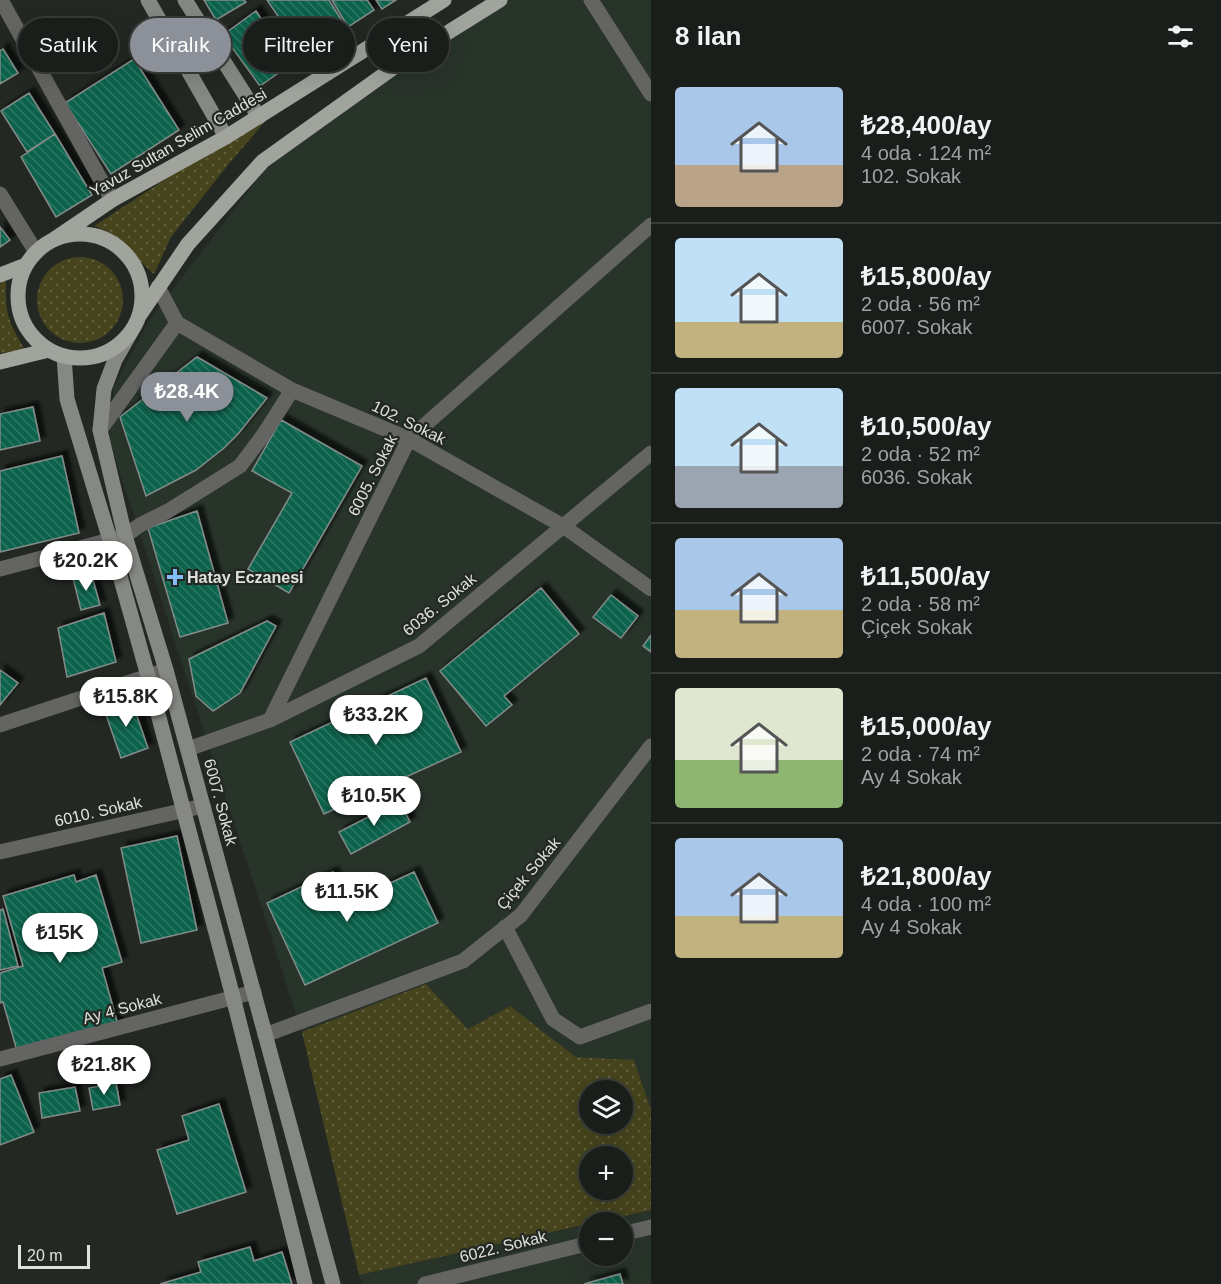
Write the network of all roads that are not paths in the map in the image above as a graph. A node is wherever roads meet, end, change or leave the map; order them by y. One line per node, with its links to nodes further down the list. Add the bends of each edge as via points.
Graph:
1 (1, 0): 11 (street)
2 (148, 0): 9 (street)
3 (185, 0): 8 (street)
4 (444, 0): 8 (main road, Yavuz Sultan Selim Caddesi)
5 (500, 0): 17 (main road, Yavuz Sultan Selim Caddesi, via 407,58 263,161 188,244)
6 (591, 0): 7 (street)
7 (651, 94)
8 (259, 117): 9 (main road, Yavuz Sultan Selim Caddesi)
9 (226, 137): 11 (main road, Yavuz Sultan Selim Caddesi)
10 (0, 194): 14 (street)
11 (112, 200): 13 (main road, Yavuz Sultan Selim Caddesi)
12 (651, 225): 26 (street, 6005. Sokak)
13 (53, 240): 14 (main road, Yavuz Sultan Selim Caddesi); 18 (main road, Yavuz Sultan Selim Caddesi, via 73,234 94,235 113,243 128,257 138,275 142,296)
14 (36, 252): 15 (main road, Yavuz Sultan Selim Caddesi)
15 (26, 265): 16 (main road); 21 (main road, Yavuz Sultan Selim Caddesi, via 19,288 20,313 31,334)
16 (0, 275)
17 (158, 287): 18 (main road, Yavuz Sultan Selim Caddesi); 19 (street)
18 (139, 316): 20 (main road, Yavuz Sultan Selim Caddesi)
19 (177, 323): 24 (street, 102. Sokak); 25 (street)
20 (131, 332): 22 (main road, Yavuz Sultan Selim Caddesi, via 104,354); 25 (street, 6007. Sokak, via 104,389)
21 (49, 350): 22 (main road, Yavuz Sultan Selim Caddesi); 23 (main road)
22 (64, 357): 29 (street, 6007. Sokak, via 67,399)
23 (0, 362)
24 (292, 390): 26 (street, 102. Sokak); 29 (street, via 240,466)
25 (100, 430): 29 (street, 6007. Sokak)
26 (409, 439): 28 (street, 102. Sokak); 34 (street, 6005. Sokak)
27 (651, 453): 28 (street, 6036. Sokak)
28 (562, 526): 31 (street, 102. Sokak); 34 (street, 6036. Sokak, via 419,646)
29 (118, 538): 30 (street); 32 (street, 6007. Sokak); 33 (street, 6007. Sokak)
30 (0, 569)
31 (651, 589)
32 (166, 670): 33 (street); 37 (street, 6007. Sokak)
33 (148, 676): 35 (street); 39 (street, 6007. Sokak)
34 (270, 720): 37 (street, 6036. Sokak)
35 (0, 725)
36 (651, 746): 41 (street, Çiçek Sokak, via 521,915)
37 (188, 749): 38 (street, 6007. Sokak)
38 (203, 806): 39 (street, 6010. Sokak); 42 (street, 6007. Sokak)
39 (183, 810): 40 (street, 6010. Sokak); 43 (street, 6007. Sokak)
40 (0, 852)
41 (505, 927): 44 (street, via 553,1020 580,1037); 45 (street, Çiçek Sokak, via 463,961)
42 (254, 992): 43 (street, Ay 4 Sokak); 45 (street, 6007. Sokak)
43 (233, 998): 46 (street, Ay 4 Sokak); 50 (street, 6007. Sokak)
44 (651, 1011)
45 (265, 1035): 51 (street, 6007. Sokak)
46 (0, 1059)
47 (651, 1227): 48 (street)
48 (633, 1231)
49 (579, 1246): 52 (street, 6022. Sokak)
50 (304, 1284)
51 (333, 1284)
52 (425, 1284)

